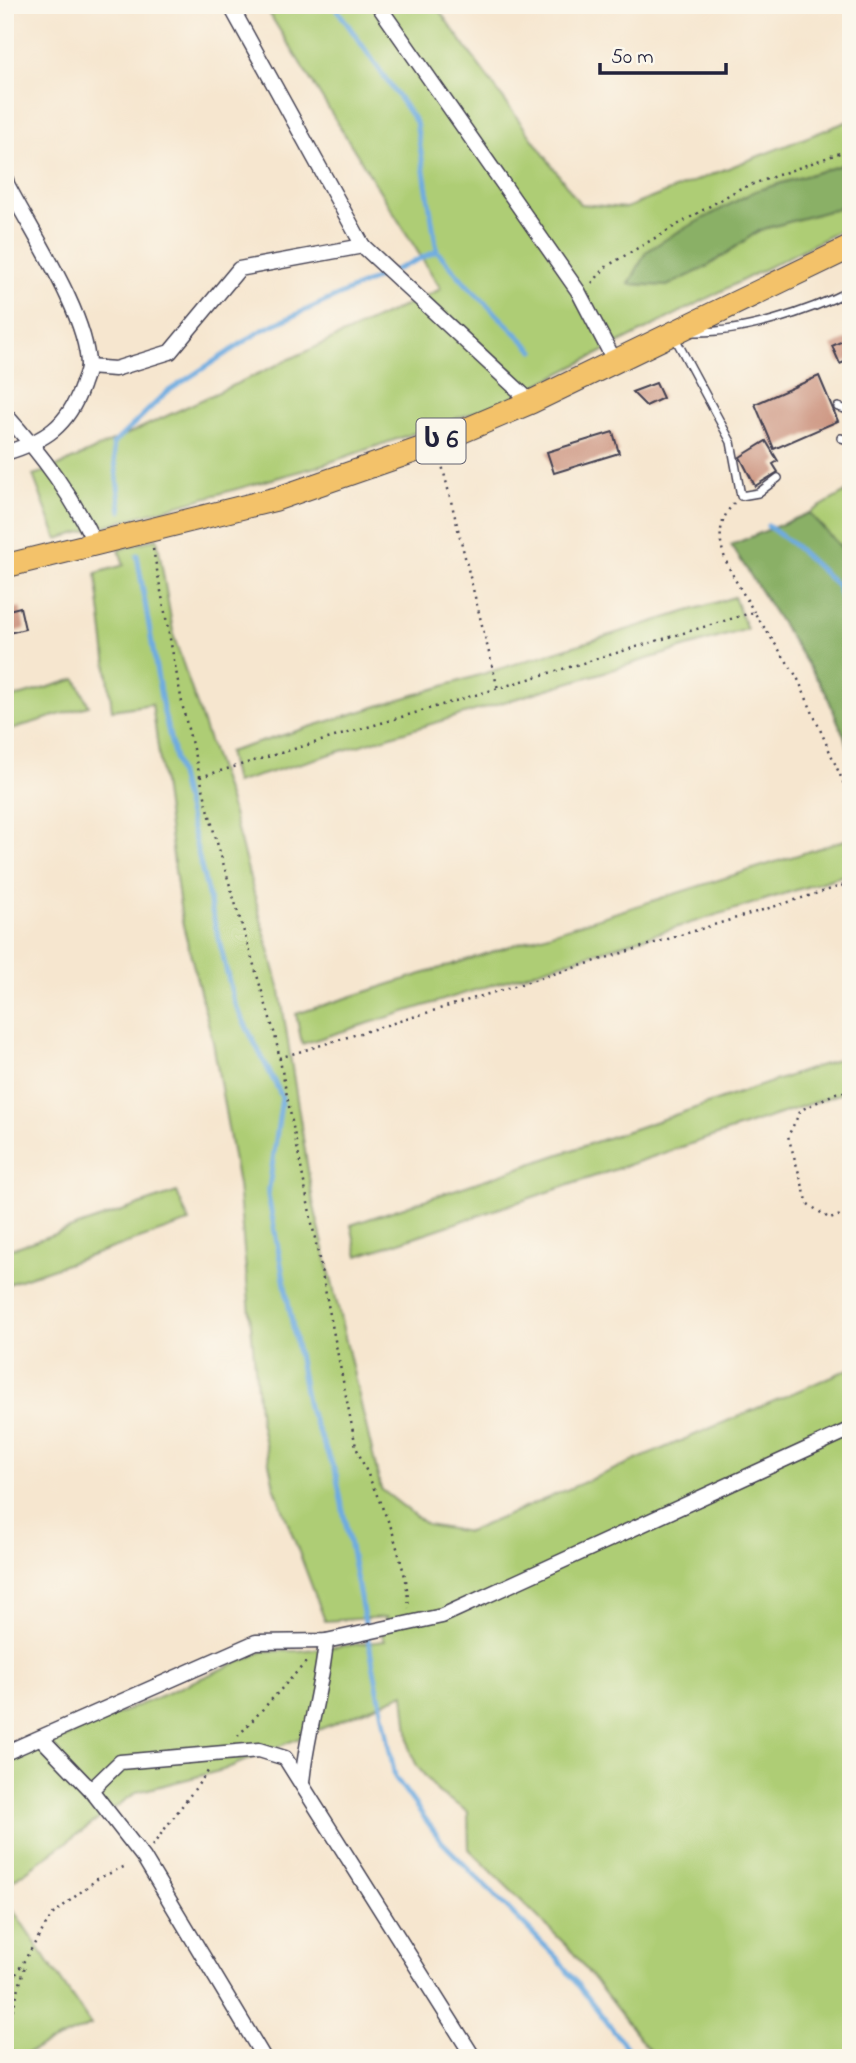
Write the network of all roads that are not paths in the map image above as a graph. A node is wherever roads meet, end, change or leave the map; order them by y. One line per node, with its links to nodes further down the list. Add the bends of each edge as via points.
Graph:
1 (230, 5): 4 (street)
2 (378, 5): 8 (street, via 581,296)
3 (6, 181): 9 (street, via 80,322)
4 (363, 246): 9 (street, via 239,269 170,352 115,369); 10 (street)
5 (851, 247): 7 (highway, ს 6)
6 (851, 290): 7 (lane, via 822,304 745,325)
7 (672, 332): 8 (highway, ს 6); 18 (lane, via 731,442 741,496 758,493)
8 (614, 360): 10 (highway, ს 6)
9 (88, 367): 16 (street, via 73,410)
10 (531, 402): 19 (highway, ს 6, via 437,442 276,499)
11 (838, 407): 12 (lane)
12 (851, 411)
13 (5, 414): 16 (street)
14 (841, 438): 15 (lane)
15 (851, 441)
16 (33, 445): 17 (street); 19 (street, via 77,506)
17 (5, 453)
18 (778, 478)
19 (96, 546): 20 (highway, ს 6)
20 (5, 566)
21 (851, 1429): 22 (street, via 442,1616)
22 (326, 1641): 23 (street, via 257,1642); 25 (street)
23 (41, 1738): 24 (street); 26 (street)
24 (5, 1753)
25 (302, 1783): 26 (street, via 285,1758 259,1750 120,1762); 28 (street)
26 (91, 1790): 27 (street, via 144,1858)
27 (264, 2058)
28 (474, 2058)

